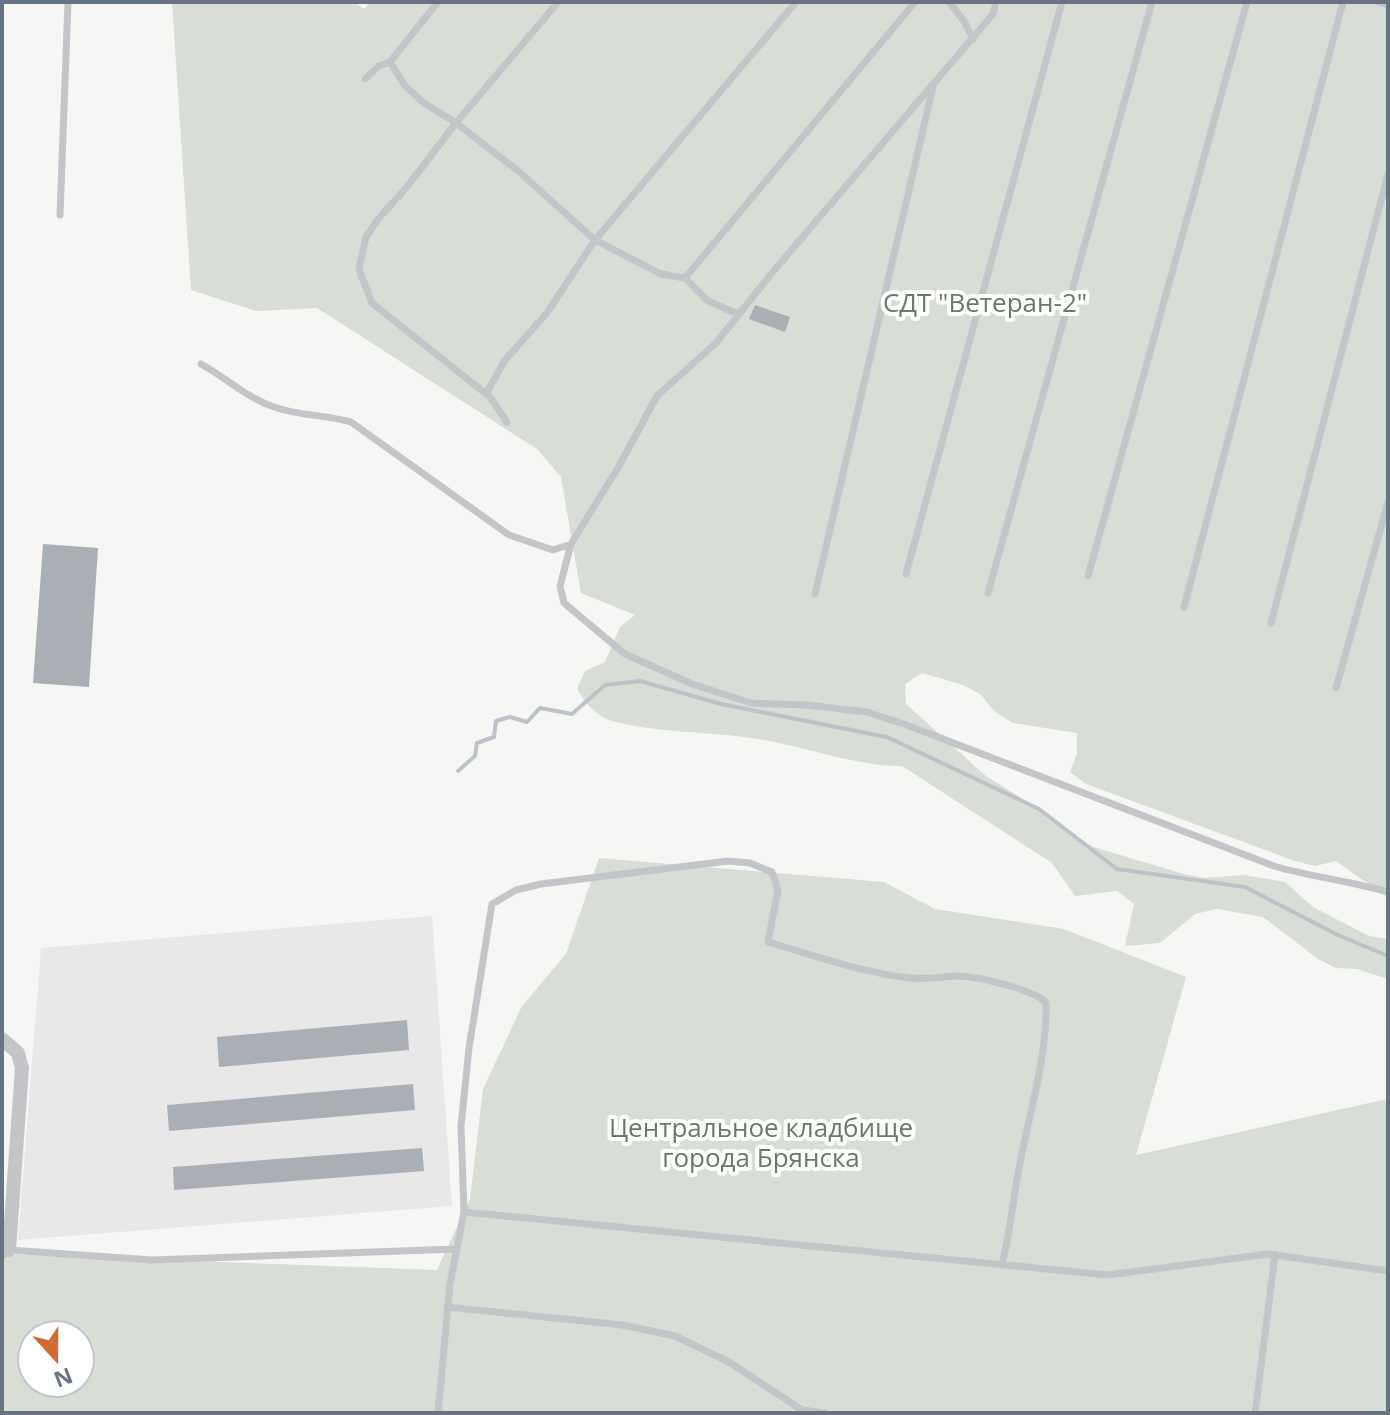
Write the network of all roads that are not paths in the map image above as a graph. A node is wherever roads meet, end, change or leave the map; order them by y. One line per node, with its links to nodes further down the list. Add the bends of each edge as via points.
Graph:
1 (68, 2): 20 (lane)
2 (438, 2): 15 (lane)
3 (558, 2): 18 (lane)
4 (796, 2): 21 (lane)
5 (915, 2): 22 (lane)
6 (949, 2): 14 (lane)
7 (996, 2): 14 (lane)
8 (1062, 2): 29 (lane)
9 (1152, 2): 31 (lane)
10 (1247, 2): 30 (lane)
11 (1343, 2): 33 (lane)
12 (1378, 2): 13 (lane)
13 (1388, 5)
14 (973, 39): 17 (lane)
15 (390, 62): 16 (lane); 18 (lane, via 405,86)
16 (365, 79)
17 (933, 85): 23 (lane); 32 (lane)
18 (456, 123): 21 (lane); 25 (lane, via 366,237 359,269 372,303)
19 (1388, 174): 34 (lane)
20 (60, 215)
21 (595, 240): 22 (lane, via 661,274); 25 (lane, via 547,313 505,360)
22 (685, 278): 23 (lane, via 708,301)
23 (738, 314): 28 (lane, via 716,343 657,396)
24 (201, 364): 28 (lane, via 244,395 279,409 351,422 509,535 553,550)
25 (486, 394): 26 (lane)
26 (507, 422)
27 (1388, 502): 35 (lane)
28 (571, 544): 36 (lane, via 560,586 564,603 625,654 692,684 751,703 867,712 1274,866)
29 (906, 574)
30 (1088, 576)
31 (988, 593)
32 (815, 594)
33 (1184, 607)
34 (1271, 623)
35 (1336, 688)
36 (1388, 892)
37 (2, 1039): 40 (street, via 18,1053 22,1068)
38 (464, 1212): 39 (lane); 42 (lane); 42 (lane, via 461,1126 492,904 541,884 728,861 750,863 772,872 778,890 768,942 861,969 913,978 963,976 1025,991 1046,1003 1034,1104)
39 (457, 1249): 40 (lane, via 152,1260); 44 (lane)
40 (5, 1253)
41 (1275, 1254): 42 (lane, via 1108,1275); 43 (lane); 47 (lane)
42 (1002, 1265)
43 (1388, 1271)
44 (447, 1307): 45 (lane); 46 (lane, via 623,1325 675,1336 729,1362 802,1410)
45 (438, 1413)
46 (824, 1413)
47 (1255, 1413)

